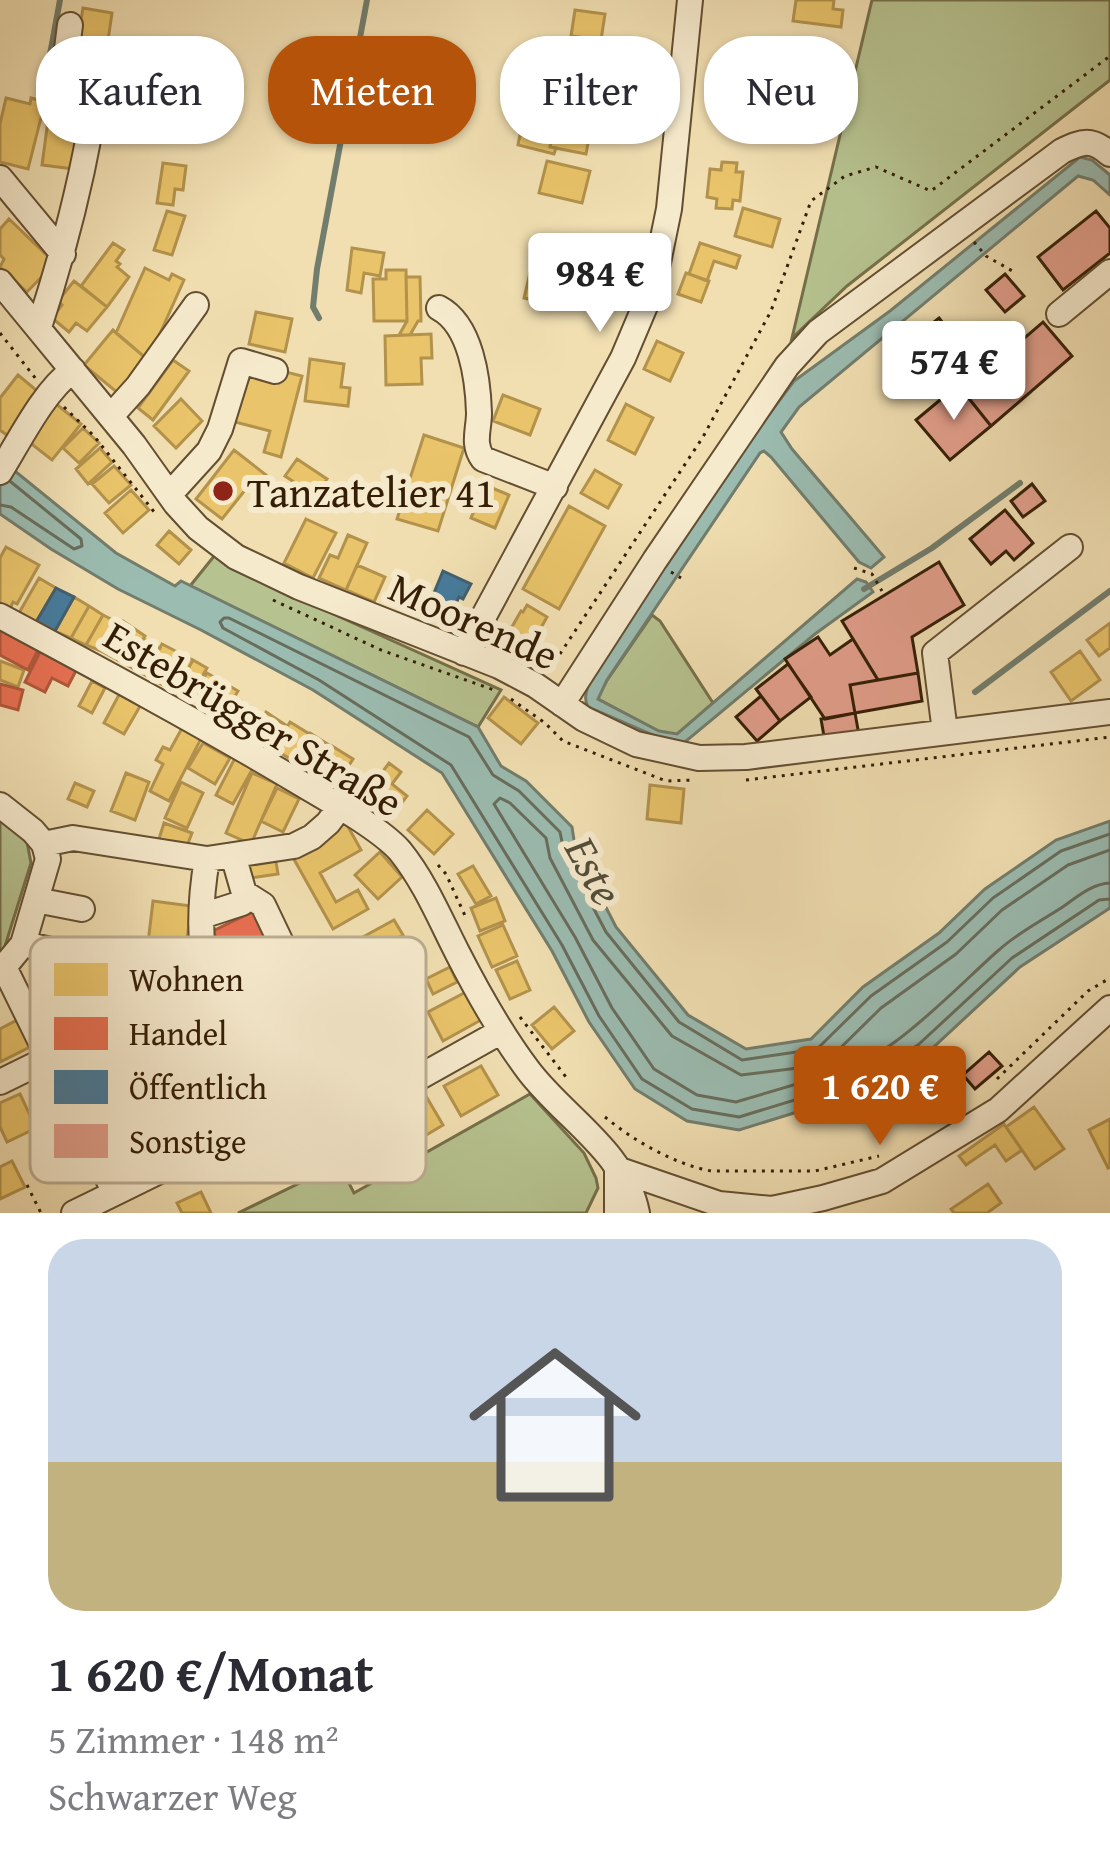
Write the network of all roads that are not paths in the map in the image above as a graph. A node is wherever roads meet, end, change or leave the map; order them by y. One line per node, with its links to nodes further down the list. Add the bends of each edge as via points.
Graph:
1 (690, 0): 16 (street, via 669,209 652,287)
2 (70, 25): 5 (street, via 66,57 96,94)
3 (1110, 154): 21 (street, via 1082,142 1062,151 818,332 787,366)
4 (0, 178): 5 (street)
5 (63, 254): 11 (street)
6 (1110, 272): 10 (street)
7 (0, 283): 11 (street, Moorende)
8 (196, 305): 14 (street)
9 (439, 308): 16 (street, via 465,337 478,391 478,453)
10 (1059, 314)
11 (39, 327): 12 (street, Moorende)
12 (73, 370): 14 (street, Moorende); 15 (street, via 60,379 60,399)
13 (275, 370): 17 (street, via 241,362 209,451)
14 (111, 416): 17 (street, Moorende)
15 (4, 465)
16 (555, 487): 20 (street)
17 (170, 494): 20 (street, Moorende, via 198,528 248,563)
18 (1070, 547): 23 (street, via 935,653)
19 (0, 616): 25 (street, Estebrügger Straße)
20 (464, 653): 21 (street, Moorende)
21 (562, 704): 23 (street, Moorende, via 636,744 699,758)
22 (1110, 712): 23 (street, Moorende)
23 (946, 732)
24 (0, 805): 26 (street)
25 (340, 807): 27 (street, via 294,846); 40 (street, Estebrügger Straße, via 398,848)
26 (44, 844): 28 (street, via 73,838); 30 (street, via 48,859)
27 (233, 855): 28 (street); 29 (street)
28 (207, 859): 32 (street)
29 (244, 893): 32 (street, via 236,907); 34 (street, via 263,905)
30 (36, 900): 31 (street); 35 (street)
31 (82, 909)
32 (202, 916): 33 (street)
33 (204, 937)
34 (278, 937)
35 (22, 944): 36 (street); 37 (street)
36 (30, 946)
37 (2, 970): 39 (street)
38 (1110, 1008): 44 (street, via 998,1110 882,1181 772,1209 719,1204)
39 (30, 1022)
40 (509, 1024): 42 (street); 44 (street, Estebrügger Straße, via 541,1088)
41 (30, 1067): 43 (street)
42 (426, 1072)
43 (0, 1082)
44 (617, 1168): 49 (street); 50 (street, Estebrügger Straße)
45 (110, 1183): 47 (street)
46 (135, 1183): 47 (street)
47 (115, 1193): 48 (street)
48 (74, 1213)
49 (617, 1213)
50 (637, 1213)

